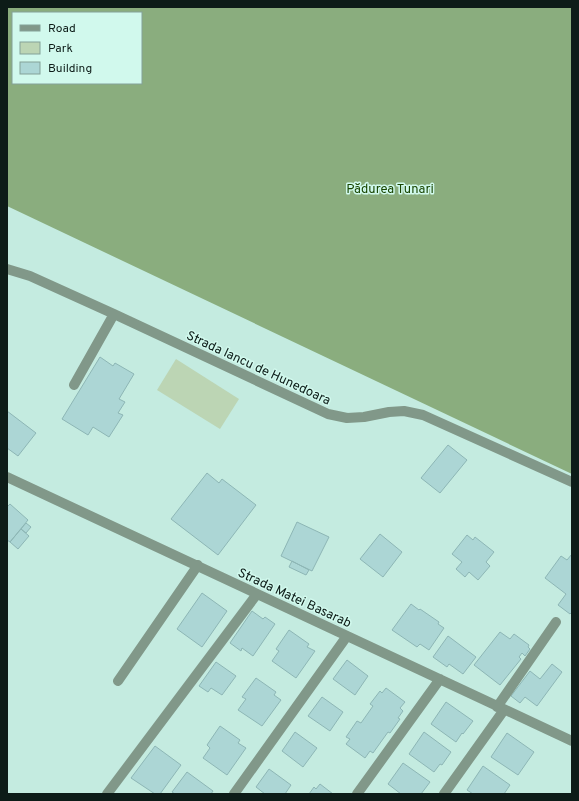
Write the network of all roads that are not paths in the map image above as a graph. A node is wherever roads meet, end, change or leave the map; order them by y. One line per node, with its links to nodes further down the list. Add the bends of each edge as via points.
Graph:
1 (7, 269): 2 (street, Strada Iancu de Hunedoara, via 30,276)
2 (114, 314): 3 (street); 5 (street, Strada Iancu de Hunedoara, via 328,414 347,418 404,411 423,415)
3 (74, 386)
4 (7, 477): 6 (street, Strada Matei Basarab)
5 (572, 482)
6 (198, 565): 7 (street, Strada Matei Basarab); 11 (street)
7 (257, 594): 9 (street, Strada Matei Basarab); 14 (street)
8 (556, 622): 12 (street)
9 (347, 636): 10 (street, Strada Matei Basarab); 15 (street)
10 (440, 679): 12 (street, Strada Matei Basarab); 16 (street)
11 (118, 681)
12 (500, 708): 13 (street, Strada Matei Basarab); 17 (street)
13 (572, 741)
14 (107, 794)
15 (234, 794)
16 (357, 794)
17 (444, 794)

